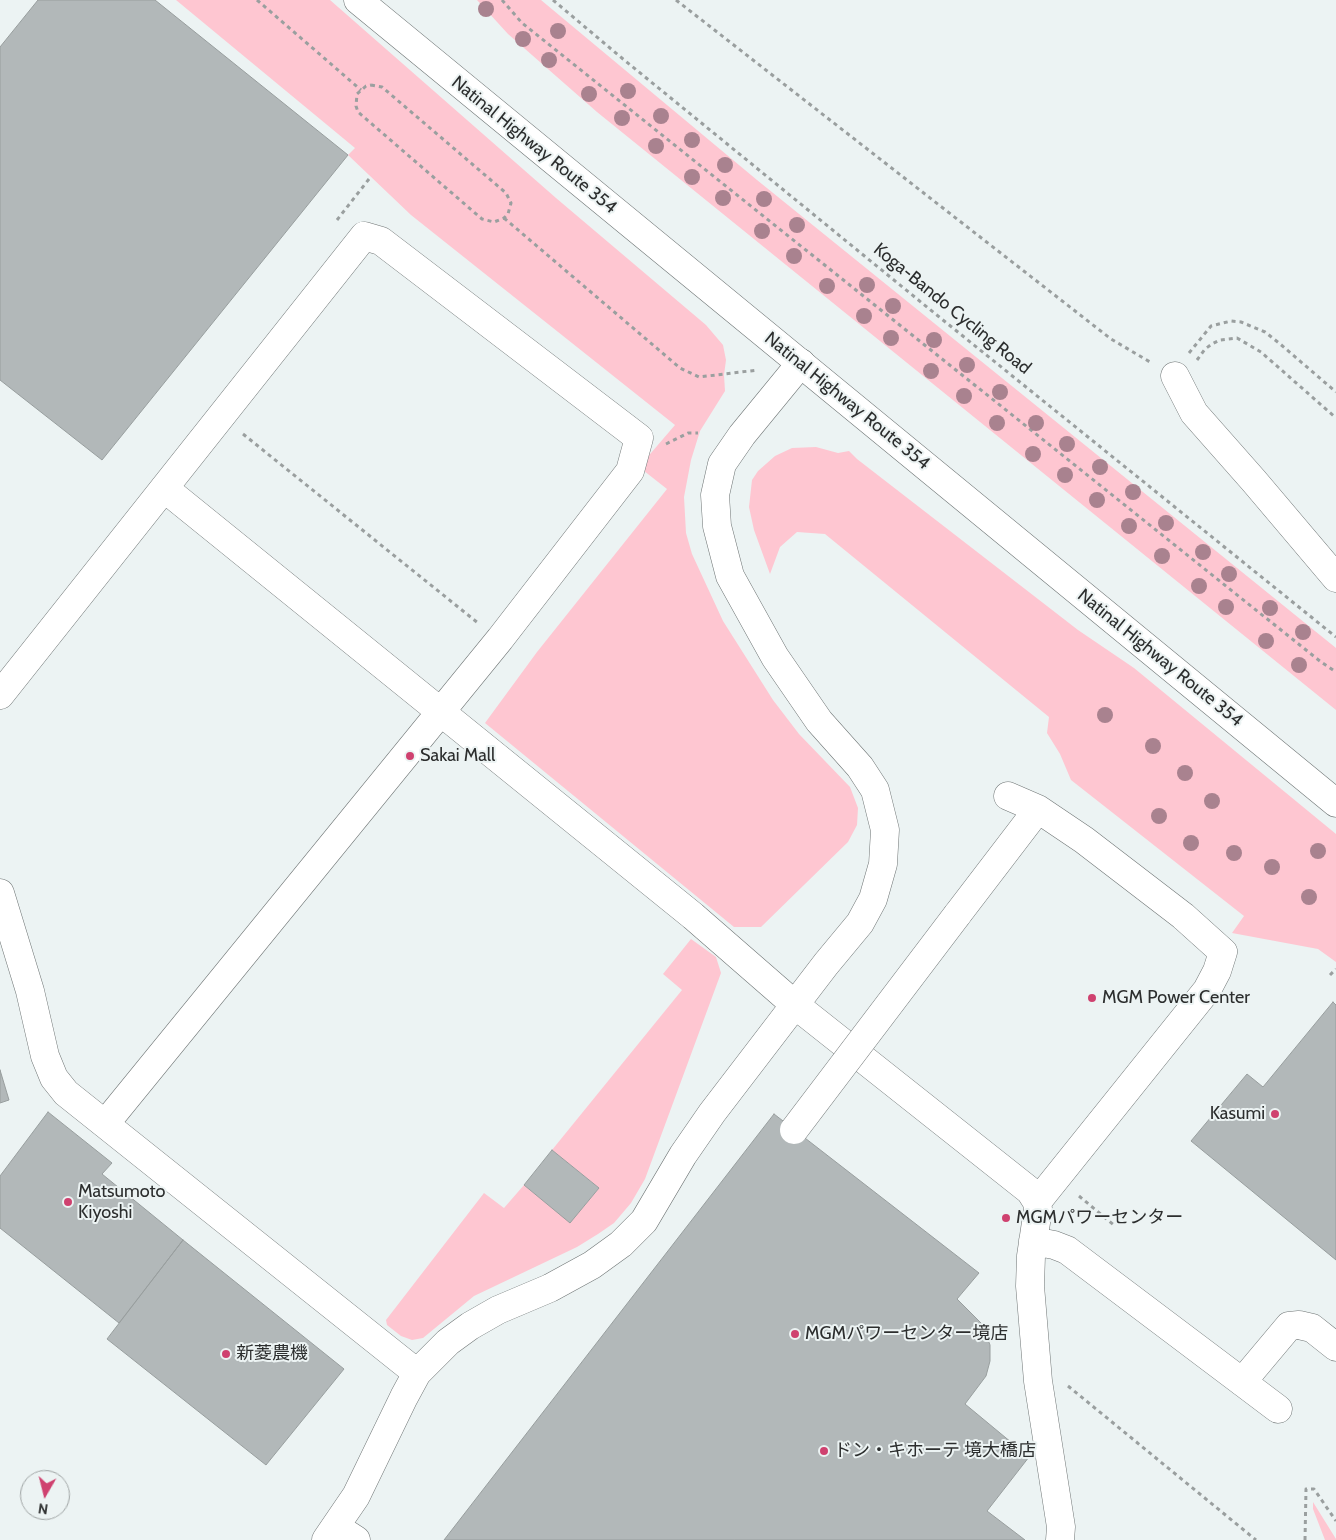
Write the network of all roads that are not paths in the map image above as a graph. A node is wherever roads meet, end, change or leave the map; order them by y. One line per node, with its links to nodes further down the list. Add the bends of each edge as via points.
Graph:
1 (358, 0): 2 (main road, Natinal Highway Route 354)
2 (801, 364): 9 (main road, Natinal Highway Route 354); 12 (main road, via 722,464 715,495 717,526 730,576 775,657 819,721 860,767 875,790 885,830 883,864 873,899 860,923)
3 (1186, 370): 5 (main road, via 1194,413)
4 (164, 488): 6 (main road); 7 (main road); 7 (main road, via 364,236 381,240 639,438 630,471)
5 (1336, 578)
6 (0, 695)
7 (440, 712): 12 (main road, via 693,916); 13 (main road)
8 (1008, 796): 10 (main road)
9 (1336, 803)
10 (1038, 809): 14 (main road, bridge); 15 (main road, via 1183,916 1223,952 1218,971 1207,990)
11 (0, 894): 13 (main road, via 54,1078 66,1093)
12 (794, 1004): 15 (main road, via 1022,1183); 18 (main road, via 712,1112 644,1221 621,1244 592,1265 550,1288 470,1326 448,1342)
13 (105, 1124): 18 (main road)
14 (794, 1130)
15 (1037, 1202): 16 (main road)
16 (1033, 1241): 19 (main road, via 1067,1250); 22 (main road, via 1030,1286 1038,1380 1061,1527)
17 (1336, 1347): 19 (main road, via 1312,1328 1289,1326)
18 (417, 1373): 21 (main road)
19 (1242, 1382): 20 (main road)
20 (1278, 1409)
21 (339, 1536)
22 (1060, 1540)

